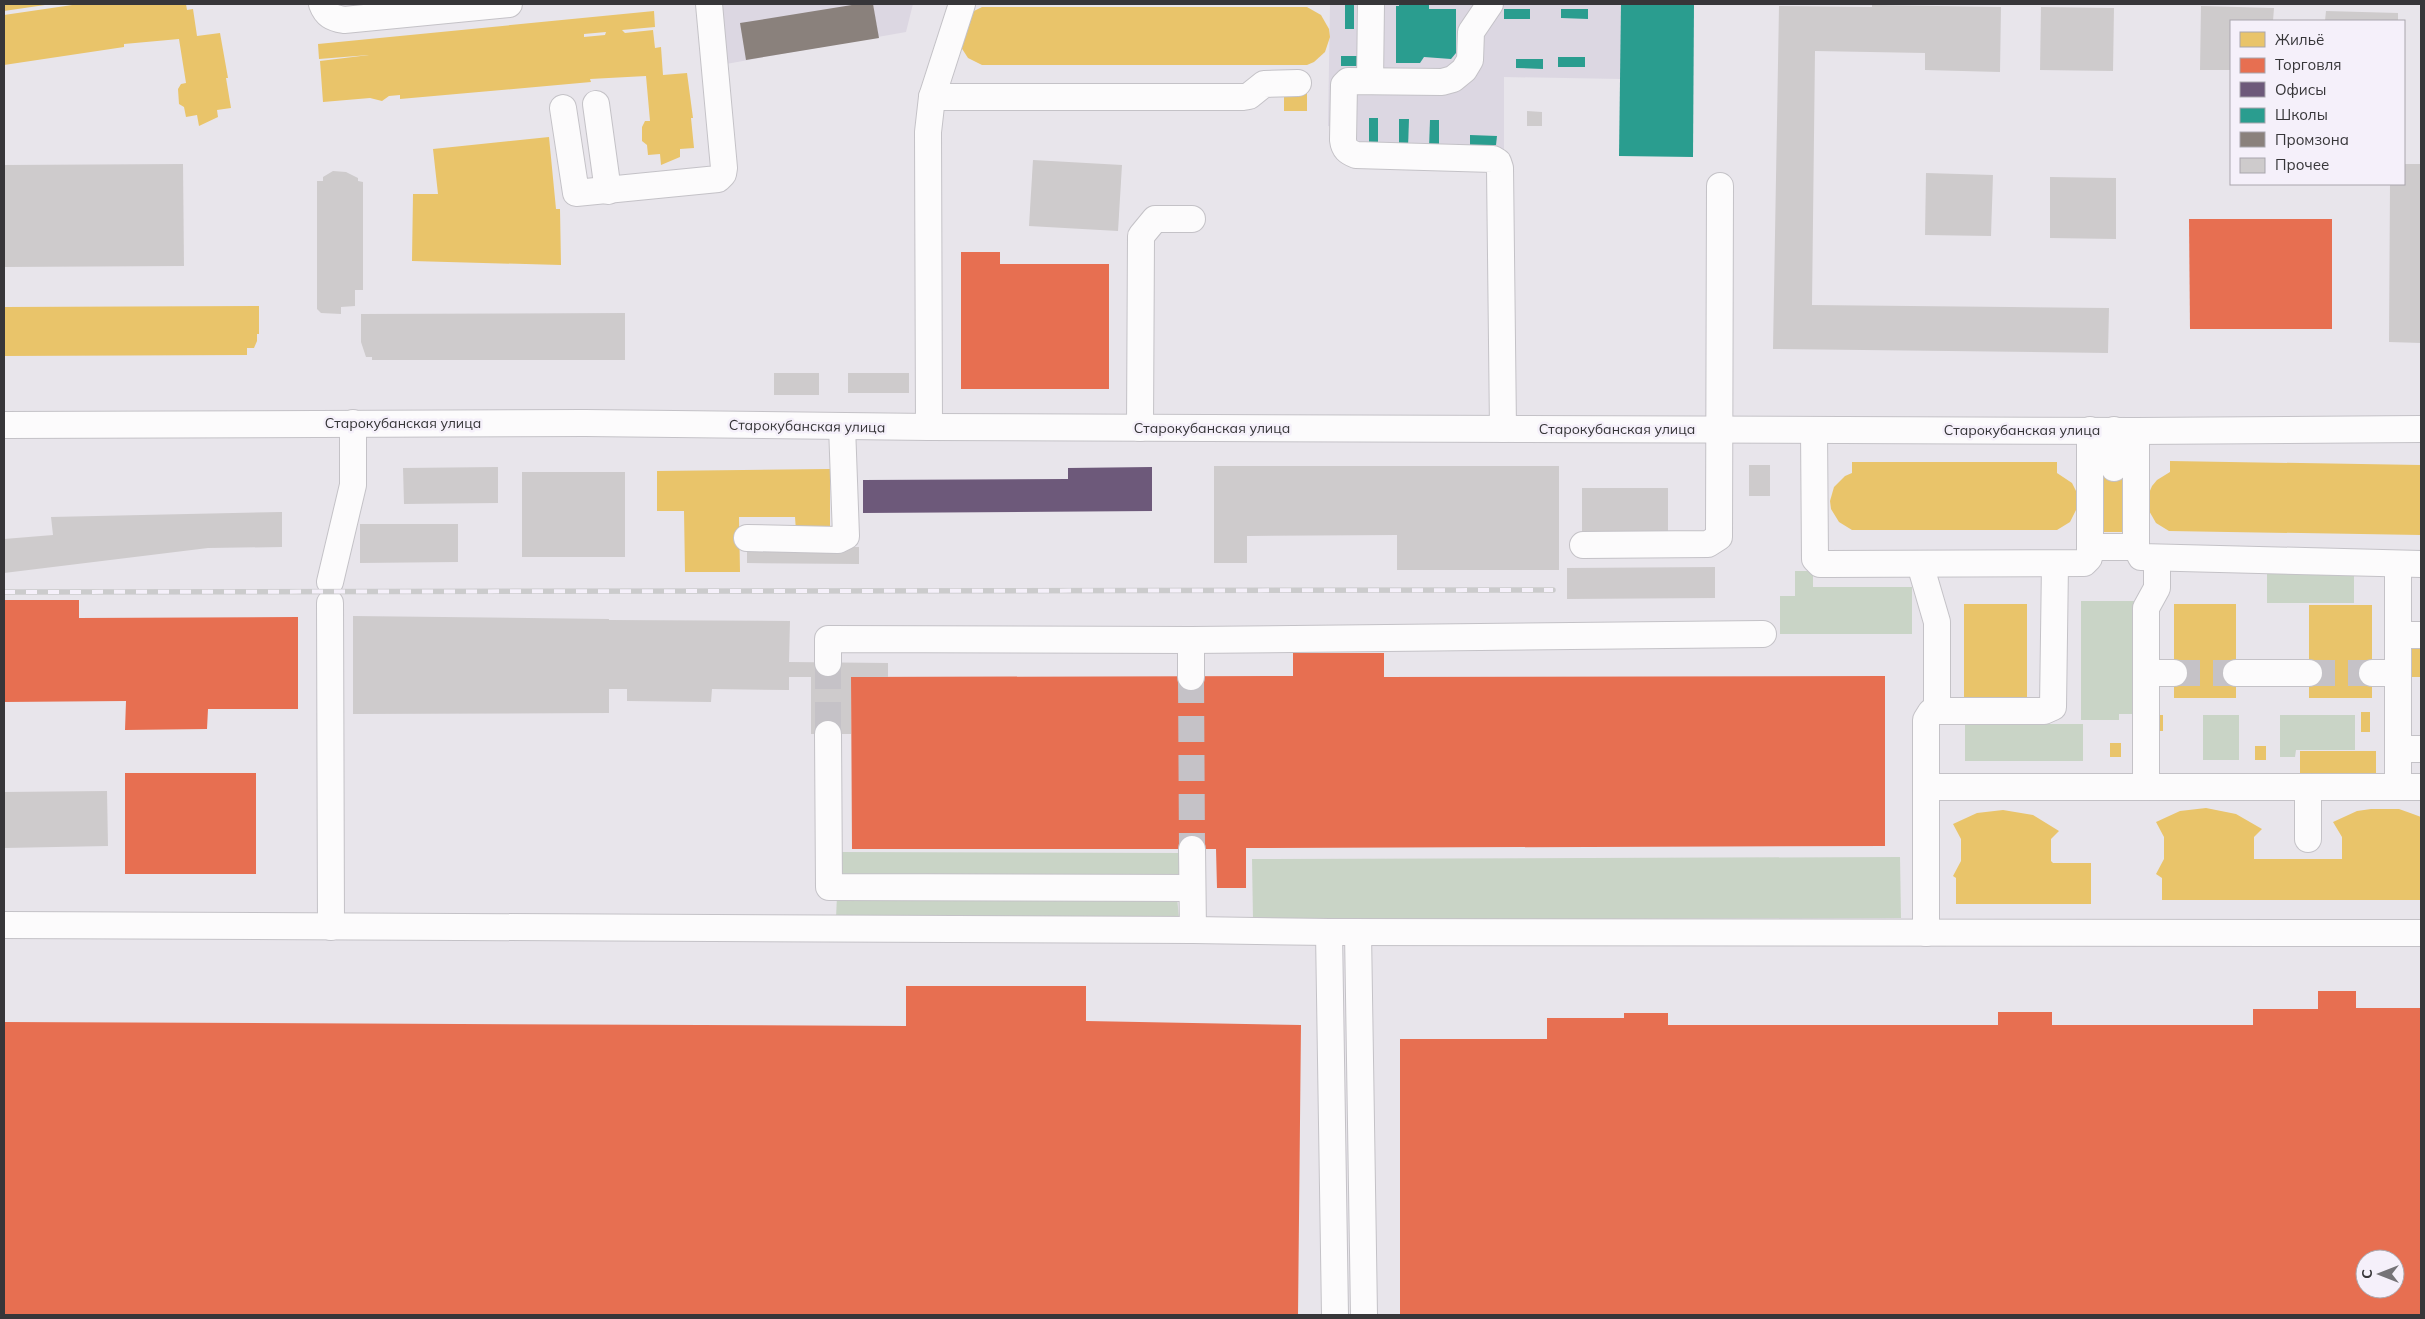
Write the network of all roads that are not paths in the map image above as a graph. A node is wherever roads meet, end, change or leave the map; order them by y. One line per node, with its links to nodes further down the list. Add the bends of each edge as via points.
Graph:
1 (322, 4): 2 (street, via 332,18 344,20)
2 (509, 4)
3 (708, 4): 13 (street, via 723,174 714,180)
4 (962, 4): 9 (street)
5 (1371, 4): 7 (street)
6 (1490, 4): 7 (street, via 1471,32 1470,60 1464,70 1452,79 1442,82)
7 (1370, 81): 20 (street, via 1348,80 1344,85 1343,140 1349,153 1492,158 1498,162)
8 (1298, 83): 9 (street, via 1268,83 1243,97)
9 (932, 97): 18 (street, via 928,132)
10 (596, 104): 13 (street)
11 (564, 108): 13 (street, via 574,190 580,193)
12 (1720, 186): 21 (street)
13 (608, 190)
14 (1192, 219): 19 (street, via 1155,219 1141,236)
15 (353, 424): 16 (street, Старокубанская улица); 17 (street, Старокубанская улица); 54 (street, via 354,485 330,592)
16 (4, 425)
17 (842, 426): 18 (street, Старокубанская улица); 26 (street, via 846,536 838,540)
18 (929, 427): 19 (street, Старокубанская улица)
19 (1140, 428): 20 (street, Старокубанская улица)
20 (1503, 429): 21 (street, Старокубанская улица)
21 (1720, 429): 23 (street, Старокубанская улица); 27 (street, via 1719,537 1708,544)
22 (2421, 429): 24 (street, Старокубанская улица)
23 (1814, 430): 24 (street, Старокубанская улица); 30 (street, via 1815,559 1820,564)
24 (2113, 430): 25 (street); 28 (street); 29 (street)
25 (2114, 468)
26 (747, 538)
27 (1583, 545)
28 (2090, 547): 29 (street); 31 (street, via 2089,558 2084,563)
29 (2147, 552): 32 (street); 37 (street, via 2158,588 2146,608)
30 (1920, 564): 31 (street); 44 (street, via 1937,622)
31 (2055, 564): 44 (street, via 2053,707 2044,711)
32 (2410, 564): 34 (street)
33 (1763, 634): 35 (street)
34 (2410, 634): 42 (street)
35 (1190, 640): 36 (street, via 828,639); 43 (street)
36 (828, 663)
37 (2146, 672): 38 (street); 48 (street)
38 (2174, 672)
39 (2236, 672): 40 (street)
40 (2309, 672)
41 (2372, 672): 42 (street)
42 (2398, 672): 46 (street)
43 (1191, 676)
44 (1937, 711): 47 (street, via 1931,712 1926,720)
45 (828, 734): 52 (street, via 829,887)
46 (2402, 766): 49 (street)
47 (1926, 787): 48 (street); 58 (street)
48 (2146, 787): 49 (street)
49 (2308, 787): 50 (street)
50 (2308, 839)
51 (1192, 849): 52 (street)
52 (1192, 888): 55 (street)
53 (4, 925): 54 (street)
54 (331, 927): 55 (street)
55 (1193, 930): 56 (street)
56 (1329, 932): 57 (street); 60 (street)
57 (1358, 932): 58 (street); 61 (street)
58 (1926, 932): 59 (street)
59 (2421, 933)
60 (1335, 1315)
61 (1364, 1315)

